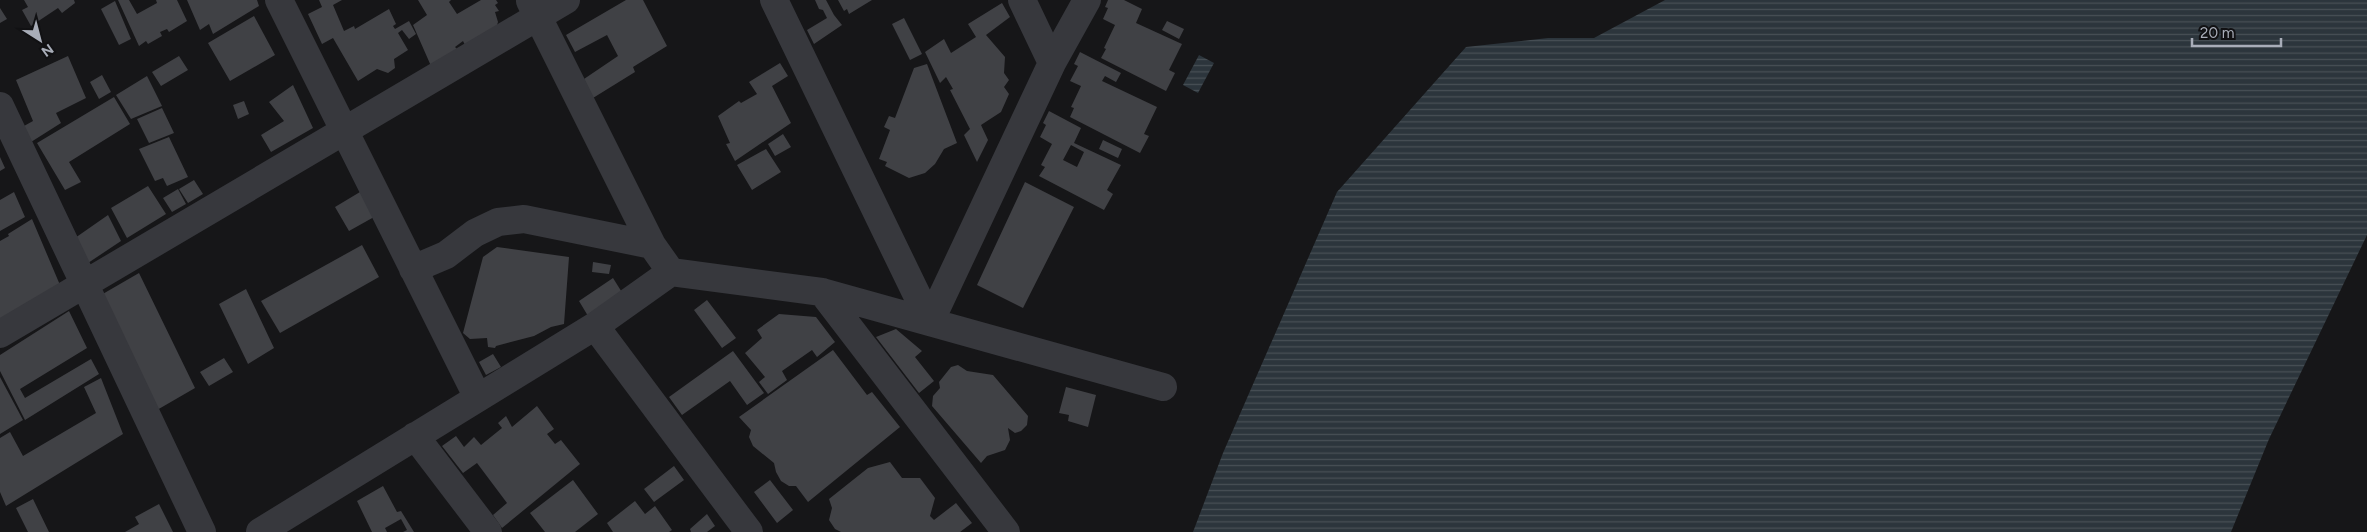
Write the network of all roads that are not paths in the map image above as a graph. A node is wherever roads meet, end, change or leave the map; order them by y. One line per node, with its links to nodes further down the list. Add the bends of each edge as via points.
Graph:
1 (279, 0): 9 (street)
2 (566, 0): 6 (street)
3 (774, 0): 15 (street)
4 (1022, 0): 7 (street)
5 (1087, 0): 7 (street)
6 (533, 8): 9 (street); 10 (street)
7 (1052, 64): 15 (street)
8 (0, 106): 13 (street)
9 (345, 131): 11 (street); 13 (street)
10 (652, 245): 11 (street, via 524,219 498,222 475,233 446,255); 12 (street)
11 (413, 269): 19 (street)
12 (671, 272): 14 (street); 16 (street)
13 (85, 284): 17 (street); 21 (street)
14 (822, 292): 15 (street); 25 (street)
15 (930, 322): 18 (street)
16 (594, 326): 19 (street); 24 (street)
17 (0, 334)
18 (1163, 387)
19 (478, 398): 20 (street)
20 (415, 436): 22 (street); 23 (street)
21 (202, 532)
22 (260, 532)
23 (488, 532)
24 (749, 532)
25 (1006, 532)

